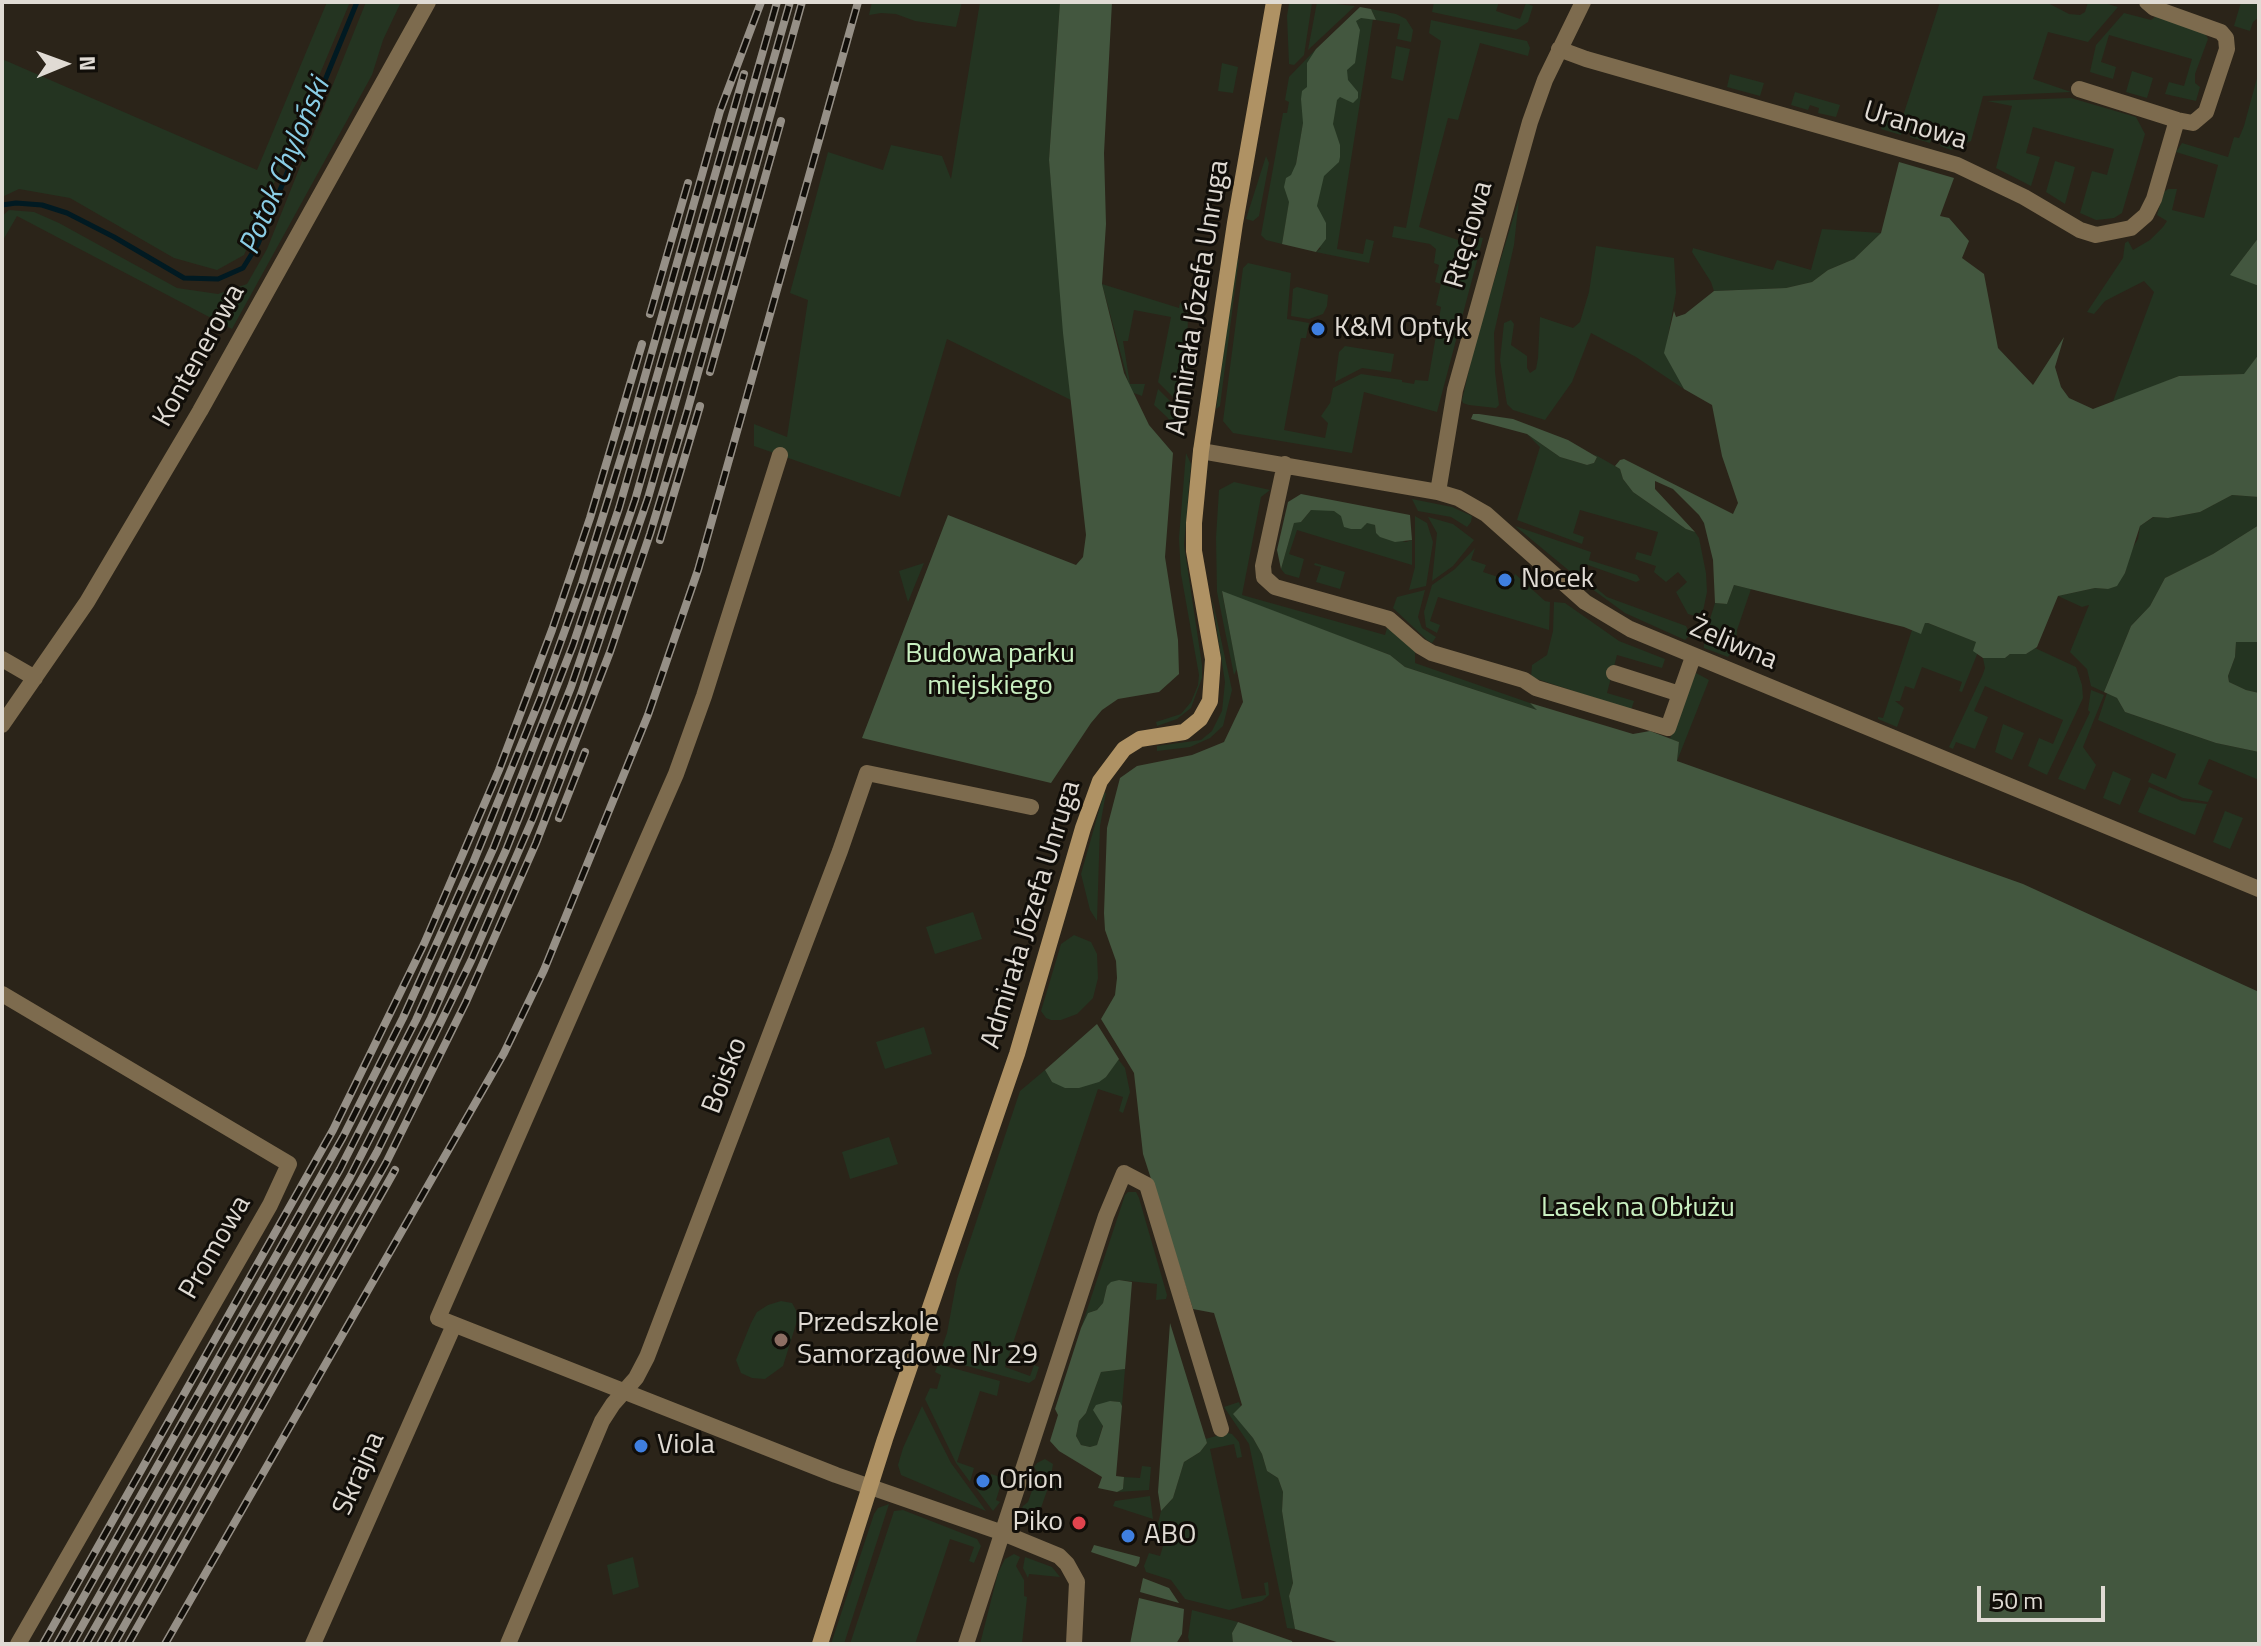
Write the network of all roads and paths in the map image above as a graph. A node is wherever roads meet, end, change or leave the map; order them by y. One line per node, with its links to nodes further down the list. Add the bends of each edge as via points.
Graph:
1 (428, 2): 15 (street, Kontenerowa, via 200,411 87,602)
2 (1274, 2): 8 (street, Admirała Józefa Unruga)
3 (1583, 2): 5 (street, Rtęciowa)
4 (2147, 2): 7 (street, via 2212,27 2226,38 2225,58 2206,112 2193,123)
5 (1559, 49): 7 (street, Uranowa, via 1957,165 2096,235 2131,228 2146,215); 11 (street, Rtęciowa, via 1530,122 1472,323)
6 (2079, 89): 7 (street)
7 (2177, 120)
8 (1201, 451): 10 (street, Żeliwna); 24 (street, Admirała Józefa Unruga, via 1194,551 1213,659 1210,701 1184,732 1140,739 1124,749 1100,781 1017,1054)
9 (780, 455): 21 (street, via 676,774 438,1318)
10 (1285, 464): 11 (street, Żeliwna); 16 (street, via 1263,566 1264,577 1275,587 1389,619 1432,653 1668,728)
11 (1438, 492): 12 (street, Żeliwna, via 1486,514 1601,614)
12 (1693, 657): 16 (street); 19 (street, Żeliwna)
13 (2, 659): 15 (street)
14 (1614, 673): 16 (street)
15 (35, 678): 17 (street, Kontenerowa)
16 (1680, 694)
17 (2, 725)
18 (1031, 807): 22 (street, Boisko, via 867,773 647,1357)
19 (2259, 889)
20 (2, 994): 26 (street, Promowa, via 289,1164)
21 (454, 1325): 22 (street); 27 (street, Skrajna)
22 (624, 1392): 24 (street); 28 (street, Boisko, via 602,1421)
23 (1221, 1429): 25 (street, via 1147,1185 1124,1173)
24 (870, 1486): 25 (street); 29 (street, Admirała Józefa Unruga)
25 (1003, 1533): 30 (street); 31 (street, via 1067,1564 1077,1582)
26 (18, 1644)
27 (313, 1644)
28 (508, 1644)
29 (820, 1644)
30 (966, 1644)
31 (1074, 1644)

